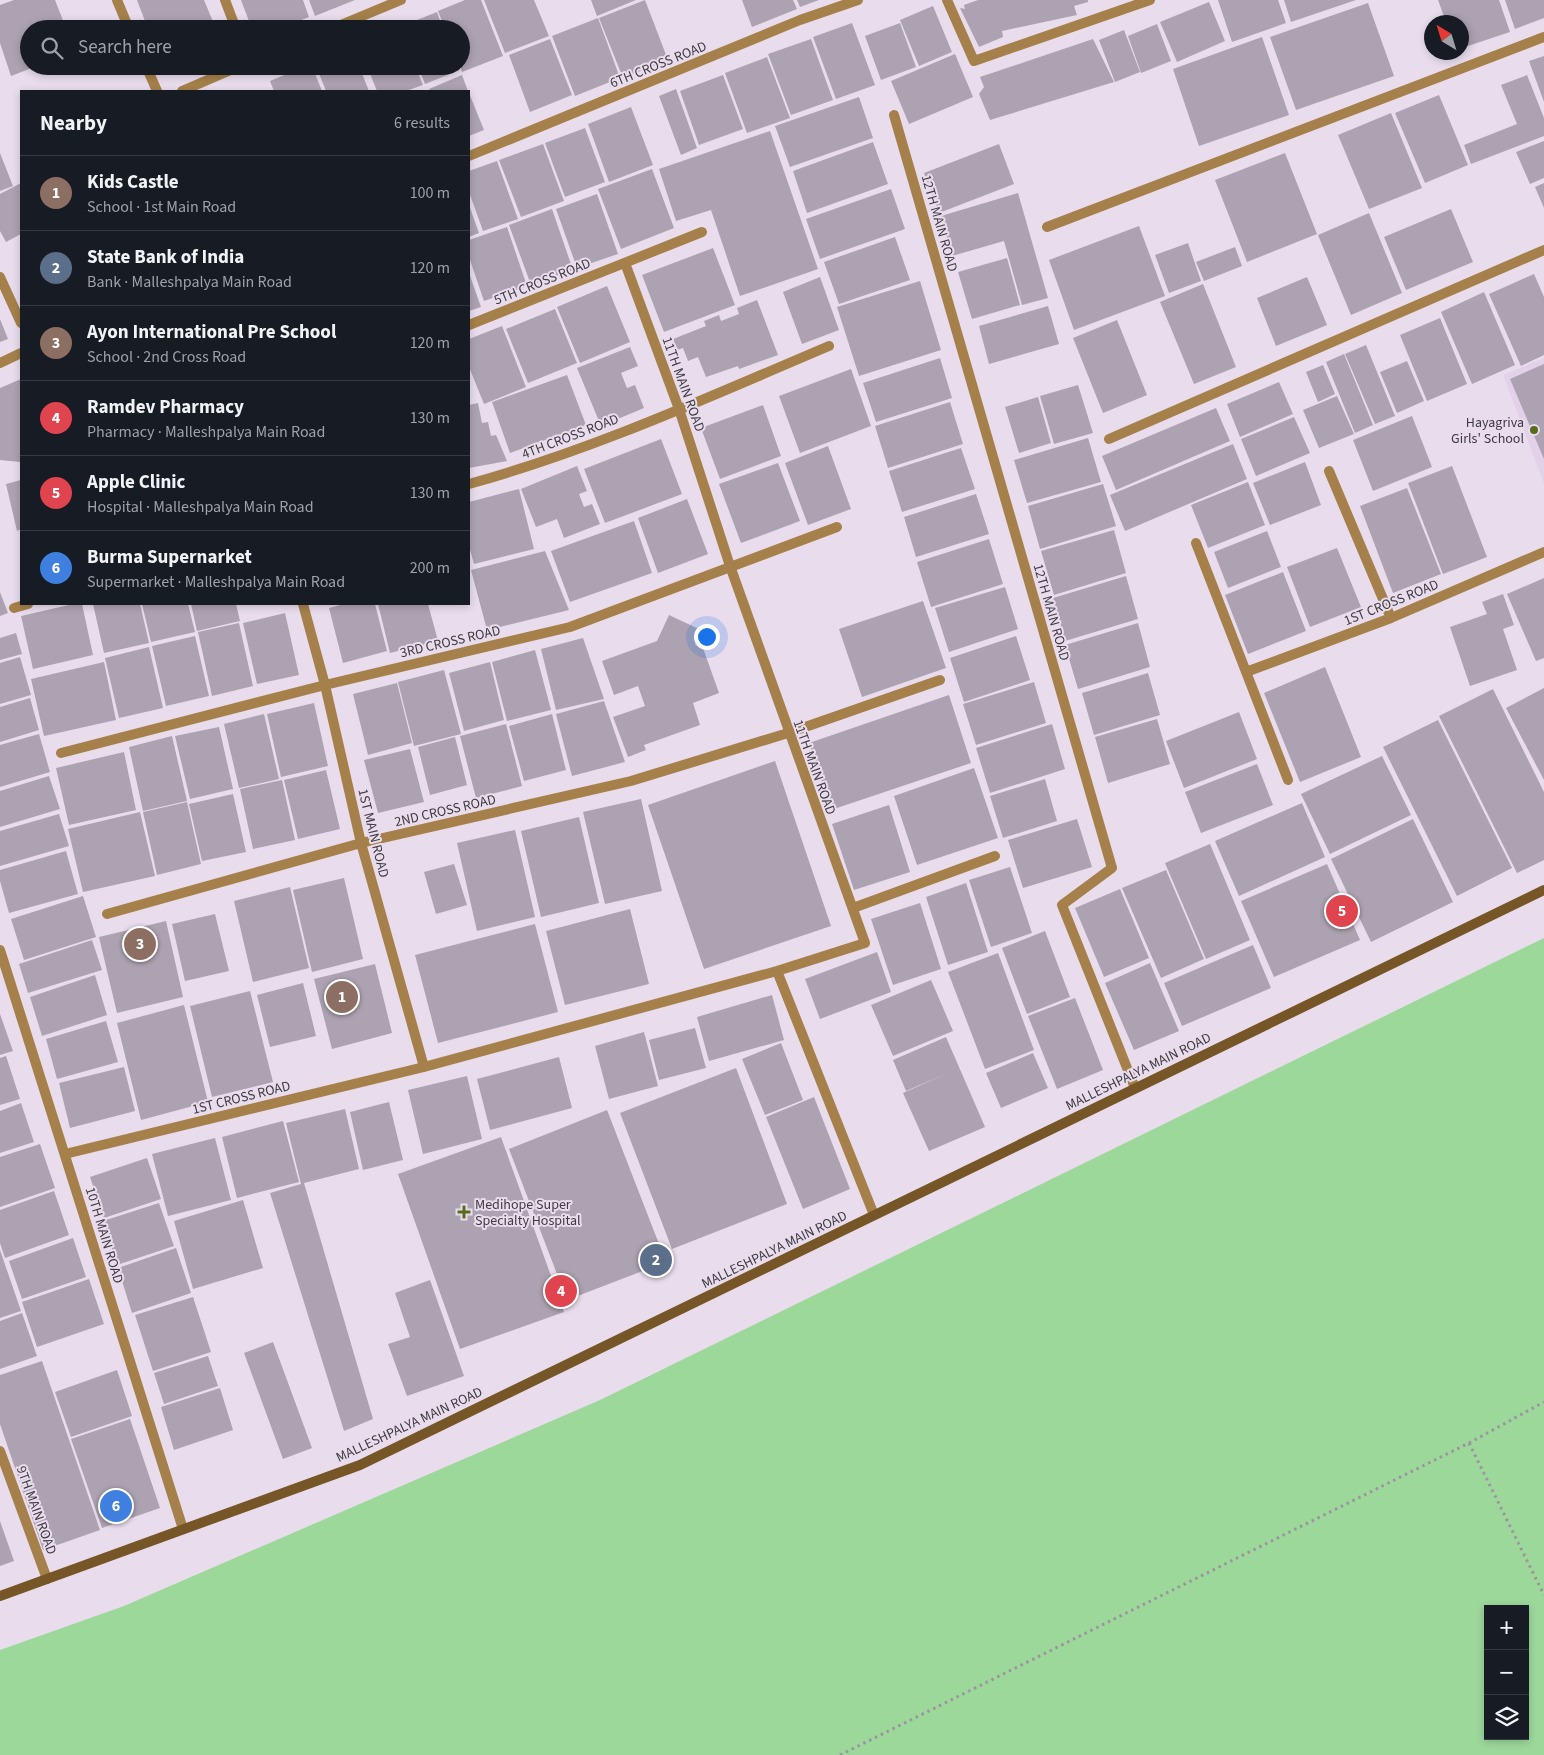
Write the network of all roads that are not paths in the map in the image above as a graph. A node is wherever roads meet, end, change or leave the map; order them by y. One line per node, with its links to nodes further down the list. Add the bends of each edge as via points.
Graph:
1 (117, 0): 7 (street)
2 (225, 0): 8 (street)
3 (400, 0): 9 (street)
4 (858, 0): 16 (street, 6TH CROSS ROAD, via 800,20)
5 (947, 0): 6 (street, via 974,61)
6 (1150, 0)
7 (125, 20)
8 (233, 20)
9 (352, 20)
10 (1544, 37): 17 (street)
11 (150, 75): 13 (street)
12 (219, 75): 14 (street)
13 (156, 90)
14 (184, 90)
15 (894, 116): 53 (street, 12TH MAIN ROAD, via 1112,868 1062,905)
16 (470, 156)
17 (1047, 227)
18 (702, 232): 20 (street, 5TH CROSS ROAD)
19 (1544, 250): 28 (street)
20 (624, 263): 23 (street, 5TH CROSS ROAD); 27 (street, 11TH MAIN ROAD)
21 (0, 277): 22 (street)
22 (20, 321)
23 (470, 325)
24 (829, 346): 27 (street, 4TH CROSS ROAD)
25 (20, 353): 26 (street)
26 (0, 363)
27 (680, 409): 30 (street, 4TH CROSS ROAD, via 526,468); 34 (street, 11TH MAIN ROAD)
28 (1109, 439)
29 (1329, 471): 38 (street)
30 (470, 484)
31 (837, 527): 34 (street, 3RD CROSS ROAD)
32 (1196, 543): 39 (street)
33 (1544, 552): 38 (street, 1ST CROSS ROAD)
34 (730, 566): 41 (street, 3RD CROSS ROAD, via 570,627); 42 (street, 11TH MAIN ROAD)
35 (24, 605): 37 (street)
36 (303, 605): 41 (street, 1ST MAIN ROAD)
37 (14, 608)
38 (1391, 618): 39 (street, 1ST CROSS ROAD)
39 (1246, 672): 44 (street)
40 (940, 680): 42 (street, 2ND CROSS ROAD)
41 (325, 686): 43 (street, 3RD CROSS ROAD); 45 (street, 1ST MAIN ROAD)
42 (788, 732): 45 (street, 2ND CROSS ROAD, via 631,781); 48 (street, 11TH MAIN ROAD)
43 (61, 753)
44 (1288, 780)
45 (361, 843): 49 (street, 2ND CROSS ROAD); 52 (street, 1ST MAIN ROAD)
46 (995, 856): 48 (street)
47 (1544, 890): 53 (main road, MALLESHPALYA MAIN ROAD)
48 (852, 908): 51 (street, 11TH MAIN ROAD, via 865,943)
49 (107, 914)
50 (0, 950): 54 (street, 10TH MAIN ROAD)
51 (776, 970): 52 (street, 1ST CROSS ROAD); 55 (street)
52 (424, 1067): 54 (street, 1ST CROSS ROAD)
53 (1135, 1088): 55 (main road, MALLESHPALYA MAIN ROAD)
54 (65, 1154): 57 (street, 10TH MAIN ROAD)
55 (874, 1216): 57 (main road, MALLESHPALYA MAIN ROAD, via 360,1465)
56 (0, 1452): 58 (street, 9TH MAIN ROAD)
57 (183, 1529): 58 (main road, MALLESHPALYA MAIN ROAD)
58 (47, 1579): 59 (main road, MALLESHPALYA MAIN ROAD)
59 (0, 1596)

